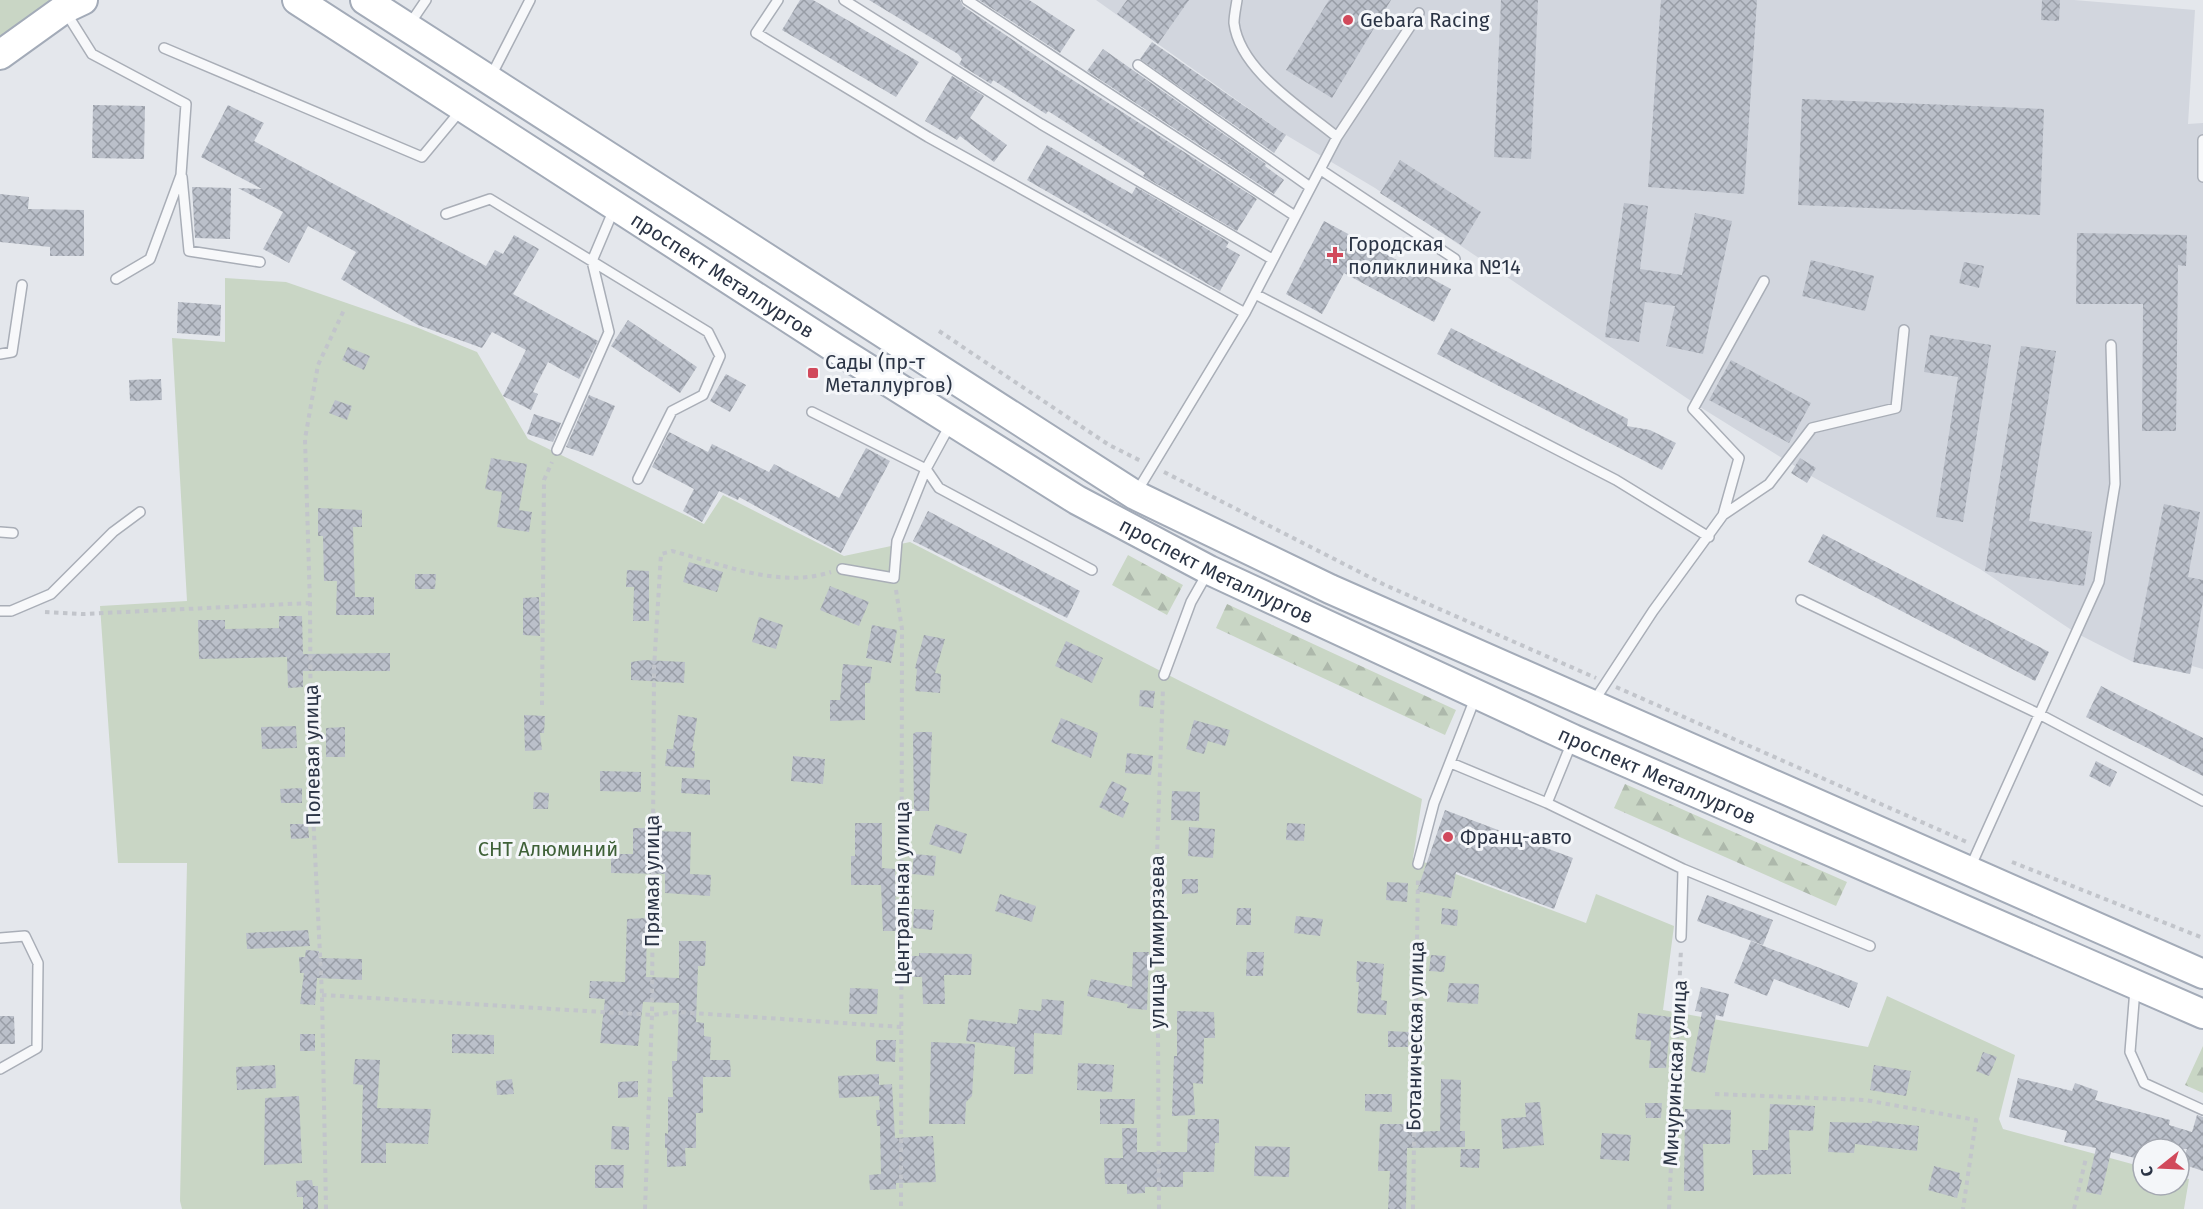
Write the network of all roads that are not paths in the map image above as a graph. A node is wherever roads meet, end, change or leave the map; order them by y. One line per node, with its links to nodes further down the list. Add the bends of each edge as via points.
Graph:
1 (297, 0): 16 (main road, проспект Металлургов)
2 (365, 0): 11 (main road, проспект Металлургов)
3 (426, 0): 11 (lane)
4 (530, 0): 15 (lane)
5 (778, 0): 34 (lane, via 756,33 928,137)
6 (844, 0): 26 (lane, via 1041,124)
7 (967, 0): 25 (lane)
8 (1237, 0): 17 (lane, via 1234,23 1246,58)
9 (73, 4): 13 (main road); 20 (lane, via 92,54 186,105)
10 (1419, 14): 17 (lane)
11 (407, 27): 15 (main road, проспект Металлургов)
12 (164, 48): 16 (lane, via 422,157)
13 (0, 55)
14 (1138, 65): 22 (lane)
15 (489, 78): 43 (main road, проспект Металлургов)
16 (463, 108): 23 (main road, проспект Металлургов)
17 (1337, 137): 19 (lane)
18 (2203, 140): 21 (lane)
19 (1321, 170): 22 (lane); 27 (lane)
20 (181, 175): 28 (lane, via 189,251); 30 (lane, via 150,259)
21 (2203, 177)
22 (1310, 187): 25 (lane)
23 (615, 207): 29 (lane); 39 (main road, проспект Металлургов)
24 (446, 214): 29 (lane, via 490,198)
25 (1295, 216): 26 (lane)
26 (1272, 259): 33 (lane)
27 (1455, 259)
28 (260, 261)
29 (592, 261): 40 (lane, via 609,332); 42 (lane, via 708,332 720,356 703,395 672,411)
30 (116, 279)
31 (1764, 281): 45 (lane, via 1693,408 1739,458)
32 (22, 285): 37 (lane, via 12,352)
33 (1254, 294): 34 (lane); 48 (lane, via 1616,480)
34 (1245, 313): 43 (lane)
35 (1904, 330): 45 (lane, via 1896,408 1812,428 1769,484)
36 (2111, 345): 57 (lane, via 2115,484 2099,582)
37 (0, 354)
38 (812, 412): 41 (lane)
39 (953, 420): 41 (lane); 51 (main road, проспект Металлургов, via 1077,500)
40 (557, 450)
41 (926, 469): 49 (lane, via 897,541 894,578); 50 (lane, via 939,488)
42 (638, 480)
43 (1135, 495): 55 (main road, проспект Металлургов, via 1330,589)
44 (140, 512): 53 (lane, via 113,532 51,594 11,611)
45 (1723, 515): 48 (lane)
46 (0, 532): 47 (lane)
47 (13, 533)
48 (1709, 537): 55 (lane, via 1653,611)
49 (842, 568)
50 (1092, 570)
51 (1209, 570): 54 (lane, via 1191,602); 56 (main road, проспект Металлургов)
52 (1801, 600): 57 (lane)
53 (0, 611)
54 (1164, 675)
55 (1598, 694): 62 (main road, проспект Металлургов)
56 (1476, 695): 58 (main road, проспект Металлургов); 59 (lane)
57 (2039, 714): 60 (lane); 62 (lane)
58 (1573, 739): 61 (lane); 69 (main road, проспект Металлургов)
59 (1451, 763): 61 (lane); 63 (lane, via 1434,803)
60 (2203, 801)
61 (1547, 803): 64 (lane)
62 (1974, 860): 68 (main road, проспект Металлургов)
63 (1418, 864)
64 (1683, 868): 65 (lane); 67 (lane)
65 (1681, 937)
66 (0, 938): 71 (lane, via 26,936 38,963 37,1048)
67 (1870, 946)
68 (2203, 974)
69 (2136, 984): 70 (main road, проспект Металлургов); 72 (lane, via 2130,1052 2144,1083)
70 (2203, 1014)
71 (0, 1069)
72 (2203, 1110)

